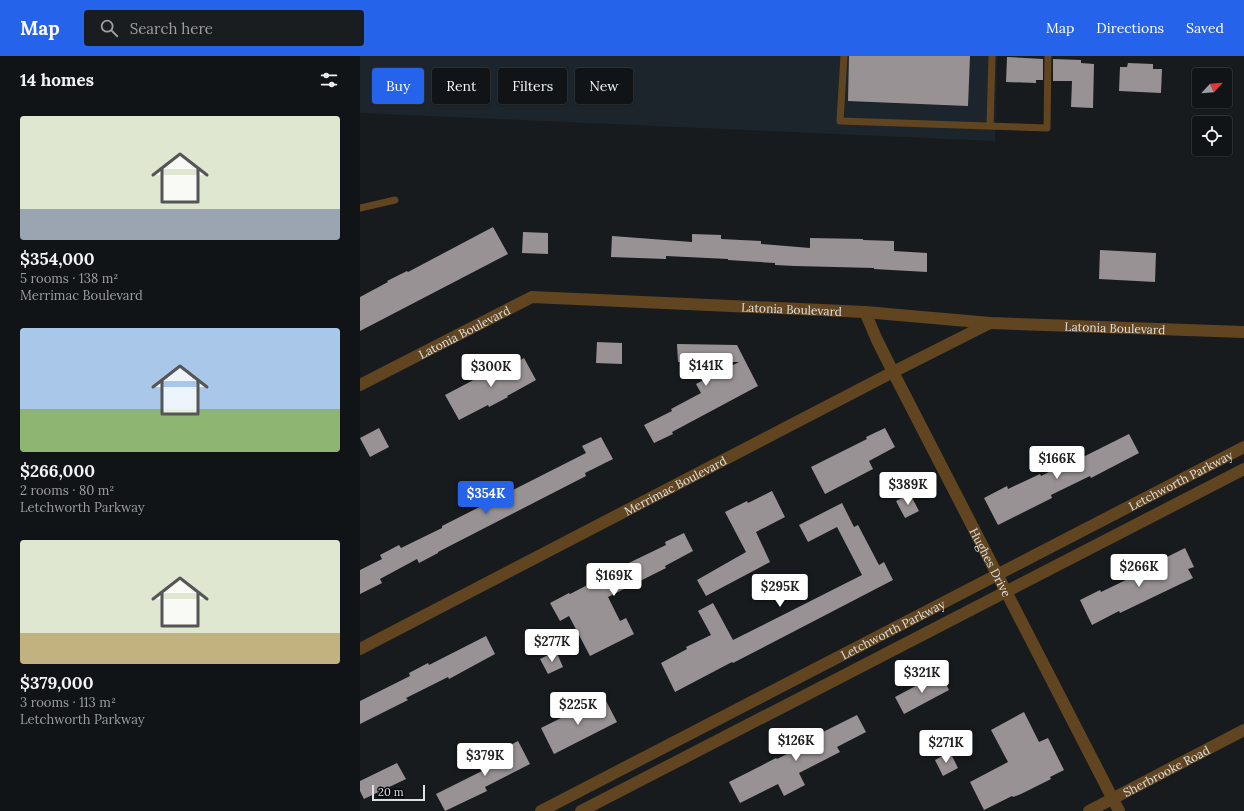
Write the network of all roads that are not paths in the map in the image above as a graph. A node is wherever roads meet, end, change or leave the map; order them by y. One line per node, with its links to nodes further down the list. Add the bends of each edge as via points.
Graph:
1 (844, 56): 4 (lane, via 840,121)
2 (992, 56): 4 (lane)
3 (1048, 56): 4 (lane, via 1048,128)
4 (990, 126)
5 (395, 200): 6 (lane)
6 (360, 208)
7 (865, 312): 8 (street, Latonia Boulevard); 10 (street, Hughes Drive); 11 (street, Latonia Boulevard, via 532,297)
8 (990, 323): 9 (street, Latonia Boulevard); 10 (street, Merrimac Boulevard)
9 (1244, 332)
10 (893, 372): 14 (street, Hughes Drive); 16 (street, Merrimac Boulevard)
11 (360, 385)
12 (1244, 447): 14 (street, Letchworth Parkway)
13 (1244, 469): 15 (street, Letchworth Parkway)
14 (997, 575): 15 (street, Hughes Drive); 19 (street, Letchworth Parkway)
15 (1005, 592): 18 (street, Hughes Drive); 20 (street, Letchworth Parkway)
16 (360, 649)
17 (1244, 730): 18 (street, Sherbrooke Road)
18 (1112, 798): 21 (street, Sherbrooke Road); 22 (street, Hughes Drive)
19 (541, 811)
20 (581, 811)
21 (1088, 811)
22 (1119, 811)

